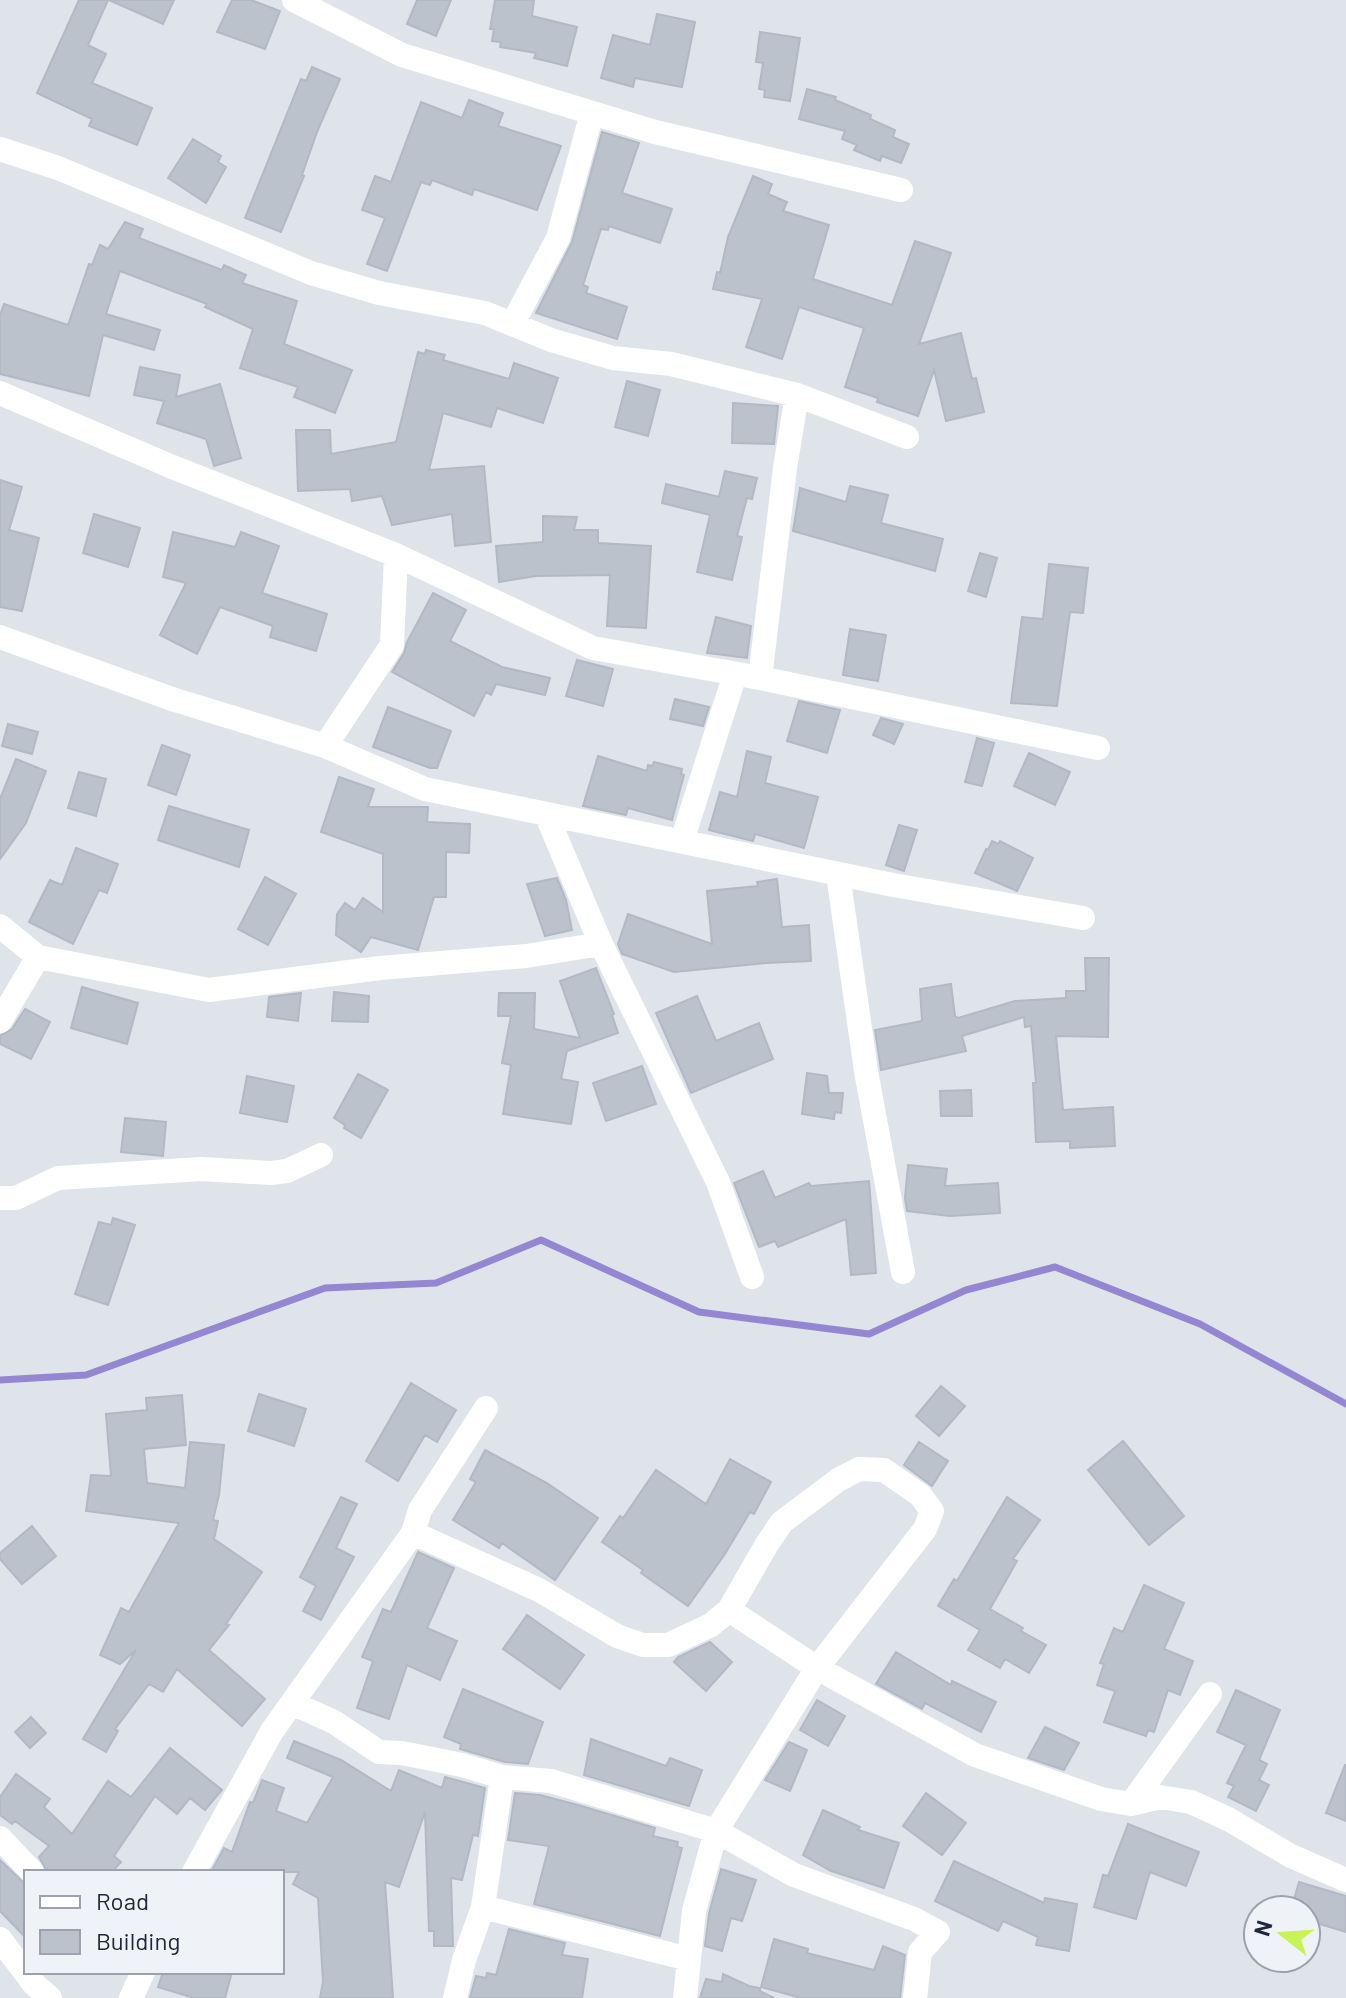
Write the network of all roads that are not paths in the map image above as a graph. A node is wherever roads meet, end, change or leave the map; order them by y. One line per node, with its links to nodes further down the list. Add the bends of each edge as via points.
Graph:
1 (294, 0): 2 (street, via 402,55)
2 (592, 113): 4 (street); 5 (street, via 558,238)
3 (0, 149): 5 (street, via 311,273)
4 (901, 190)
5 (513, 323): 7 (street, via 613,358 671,364)
6 (0, 393): 9 (street)
7 (797, 395): 8 (street); 12 (street)
8 (907, 437)
9 (396, 555): 11 (street, via 593,648); 13 (street, via 392,645)
10 (0, 637): 13 (street, via 172,699)
11 (735, 674): 12 (street); 16 (street)
12 (760, 678): 14 (street)
13 (325, 746): 15 (street, via 425,789)
14 (1098, 748)
15 (546, 814): 16 (street); 20 (street)
16 (682, 841): 17 (street)
17 (838, 874): 18 (street); 25 (street, via 866,1071)
18 (1083, 918)
19 (0, 926): 21 (street)
20 (601, 944): 21 (street, via 209,990); 26 (street, via 718,1182)
21 (38, 957): 22 (street)
22 (0, 1021)
23 (321, 1155): 24 (street, via 271,1173 201,1169 58,1178 16,1198)
24 (0, 1198)
25 (903, 1272)
26 (752, 1277)
27 (486, 1408): 28 (street, via 420,1510)
28 (413, 1533): 29 (street, via 643,1645 668,1645 689,1637); 32 (street)
29 (729, 1610): 30 (street); 30 (street, via 782,1522 859,1469 884,1470 920,1495 932,1511 925,1529)
30 (817, 1668): 34 (street, via 975,1755 1101,1799); 35 (street)
31 (1210, 1694): 34 (street)
32 (292, 1703): 33 (street, via 334,1722 379,1752); 38 (street)
33 (502, 1777): 35 (street, via 551,1781); 40 (street)
34 (1131, 1804): 39 (street, via 1160,1797 1191,1802)
35 (716, 1831): 42 (street, via 694,1911); 48 (street, via 794,1875 938,1932 920,1952)
36 (0, 1838): 37 (street)
37 (30, 1870)
38 (195, 1870)
39 (1346, 1880)
40 (483, 1907): 42 (street); 46 (street)
41 (0, 1939): 43 (street)
42 (689, 1959): 47 (street)
43 (24, 1971)
44 (26, 1974): 45 (street)
45 (50, 1998)
46 (455, 1998)
47 (685, 1998)
48 (915, 1998)

